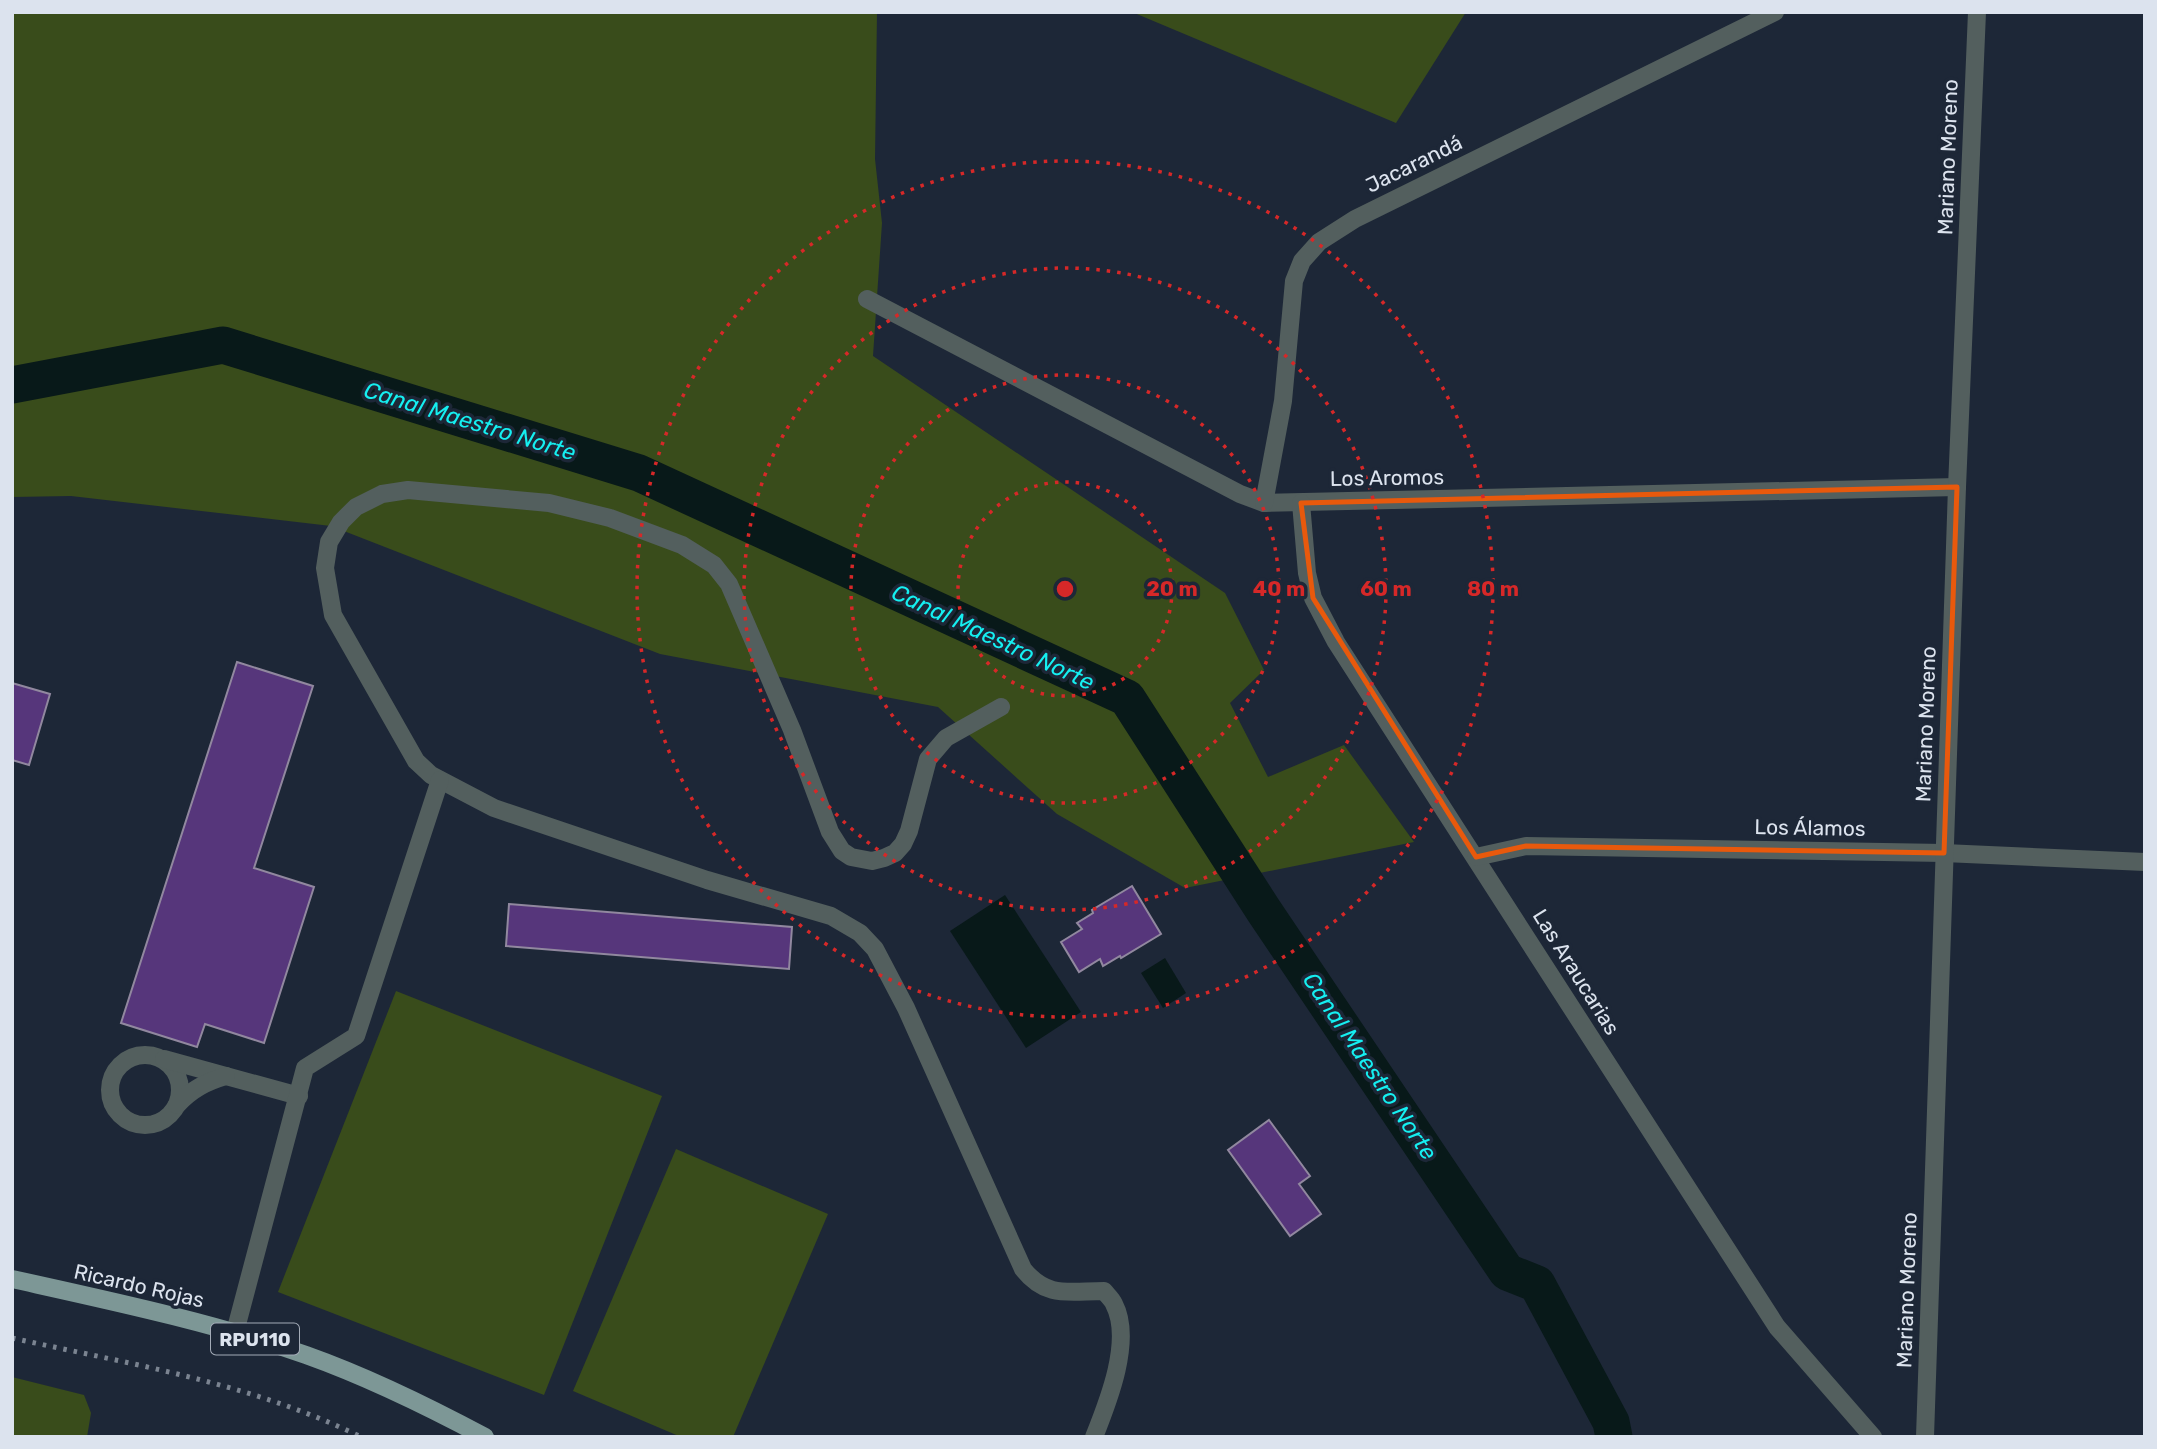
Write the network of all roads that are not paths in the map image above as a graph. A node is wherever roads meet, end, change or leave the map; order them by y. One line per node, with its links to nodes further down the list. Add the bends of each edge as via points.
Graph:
1 (1775, 12): 5 (street, Jacarandá, via 1354,219 1319,242 1301,261 1294,281 1283,401)
2 (1977, 12): 4 (street, Mariano Moreno)
3 (867, 299): 5 (street, Los Aromos)
4 (1957, 486): 6 (street, Los Aromos); 9 (street, Mariano Moreno)
5 (1264, 503): 6 (street, Los Aromos)
6 (1301, 503): 10 (street, Las Araucarias, via 1313,598 1336,642)
7 (1001, 707): 8 (street, via 946,738 928,760 909,831 895,853 872,862 851,857 835,842 782,705 729,584 714,565 682,545 610,518 549,503 408,489 382,494 356,507 329,542 325,568 333,615 416,761)
8 (440, 780): 14 (street, via 356,1036 305,1068); 19 (street, via 494,808 707,880 831,916 860,933 875,949 906,1008 1023,1269 1035,1284 1050,1291 1104,1291 1115,1305 1121,1353)
9 (1944, 853): 10 (street, Los Álamos, via 1526,846); 11 (street, Los Álamos); 21 (street, Mariano Moreno)
10 (1476, 857): 20 (street, Las Araucarias, via 1777,1327)
11 (2145, 862)
12 (158, 1057): 13 (street); 15 (street, via 179,1082); 15 (street, via 135,1056 117,1069 111,1079 111,1102 117,1113 138,1125 161,1121)
13 (226, 1076): 14 (street); 15 (street, via 198,1087)
14 (299, 1096): 17 (street)
15 (177, 1105)
16 (12, 1279): 17 (main road, Ricardo Rojas / RPU110)
17 (235, 1332): 18 (main road, Ricardo Rojas / RPU110, via 372,1381)
18 (485, 1437)
19 (1094, 1437)
20 (1873, 1437)
21 (1925, 1437)

